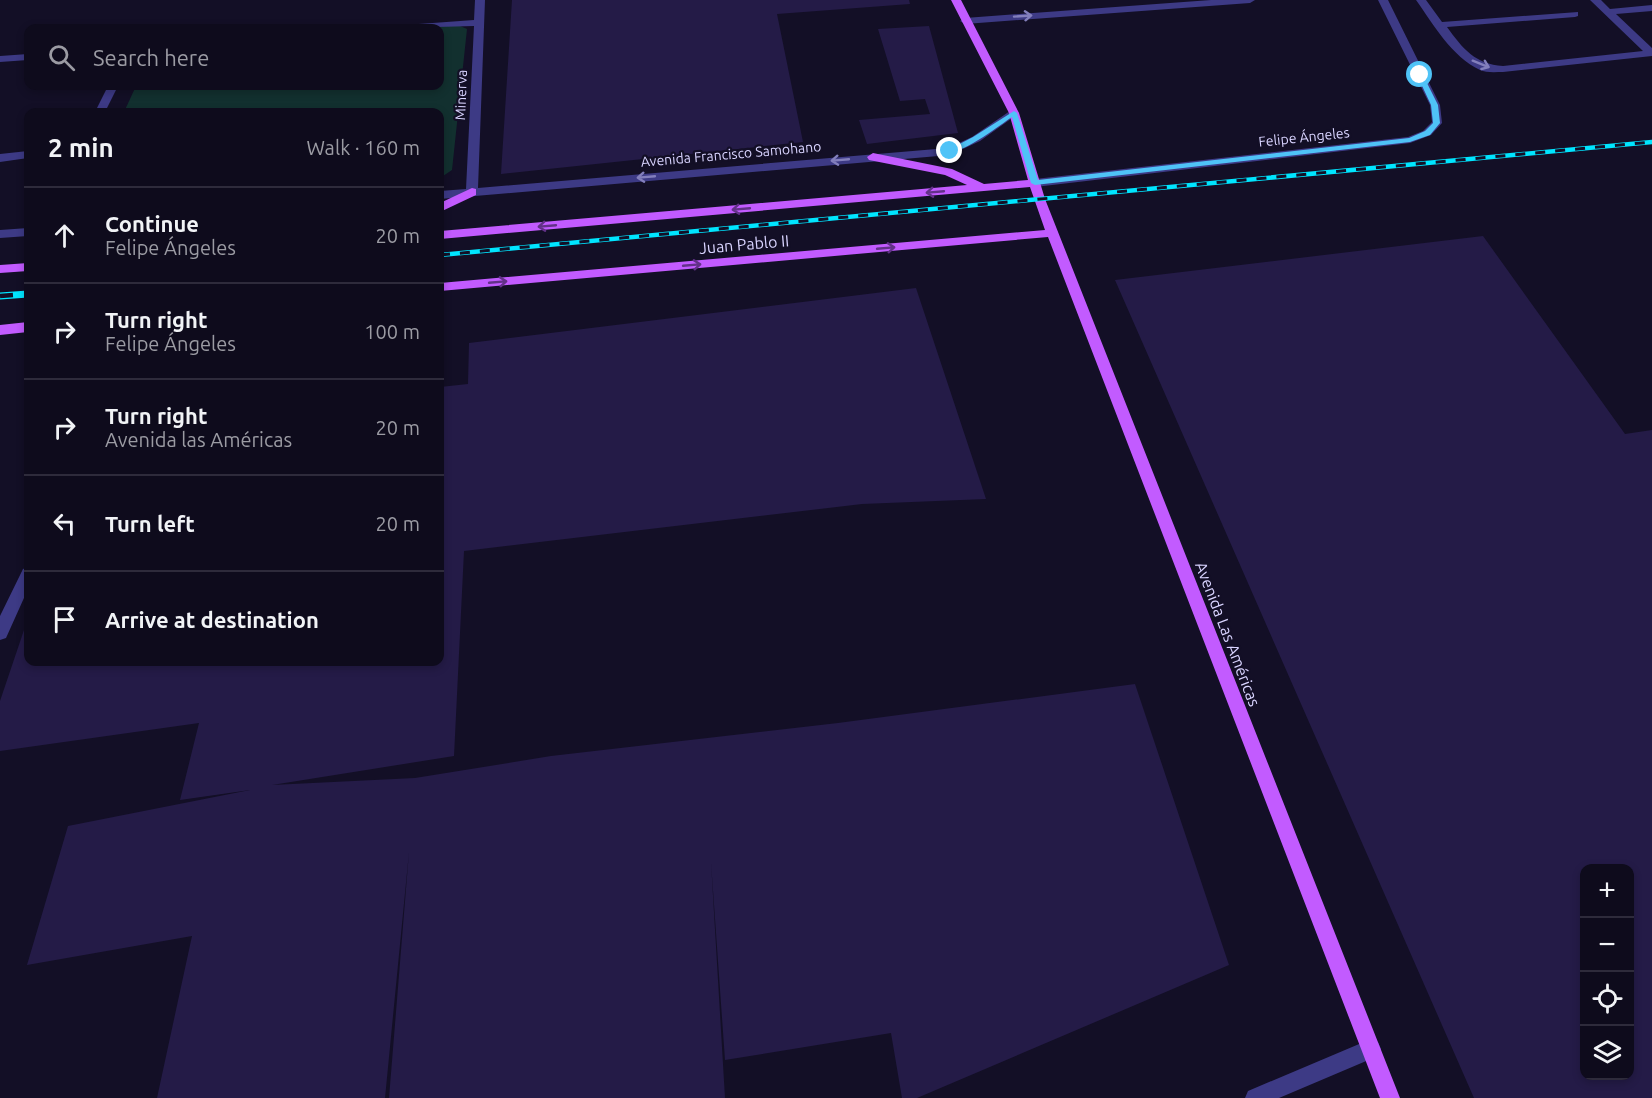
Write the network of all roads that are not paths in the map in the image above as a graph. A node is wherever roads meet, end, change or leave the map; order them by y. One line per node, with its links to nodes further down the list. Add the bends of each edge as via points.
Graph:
1 (480, 0): 11 (street, Minerva)
2 (956, 0): 10 (main road)
3 (1250, 0): 10 (street, one-way to 3)
4 (1383, 0): 23 (street, Felipe Ángeles, via 1435,105 1437,123 1427,133 1410,140)
5 (1421, 0): 13 (street)
6 (1595, 0): 8 (street)
7 (1652, 8): 8 (street)
8 (1608, 12): 14 (street)
9 (1575, 14): 13 (street)
10 (965, 21): 19 (main road)
11 (479, 23): 12 (street); 25 (street, Minerva)
12 (444, 25)
13 (1440, 25): 14 (street, one-way to 14, via 1454,44 1484,68)
14 (1652, 53)
15 (24, 57): 16 (street)
16 (0, 59)
17 (111, 90): 18 (street)
18 (102, 108)
19 (1014, 113): 21 (street, Avenida Francisco Samohano, via 956,149); 23 (main road)
20 (24, 155): 22 (street)
21 (873, 157): 24 (main road, via 948,172); 25 (street, Avenida Francisco Samohano, one-way to 25)
22 (0, 158)
23 (1035, 183): 24 (main road); 29 (main road, Avenida Las Américas)
24 (984, 188): 31 (main road, one-way to 31)
25 (472, 192): 26 (street, Avenida Francisco Samohano); 27 (main road)
26 (444, 195)
27 (444, 206)
28 (24, 232): 30 (street)
29 (1052, 233): 34 (main road, Juan Pablo II, one-way to 29); 39 (main road, Avenida Las Américas)
30 (0, 234)
31 (444, 235)
32 (24, 267): 33 (main road)
33 (0, 269)
34 (444, 287)
35 (24, 327): 36 (main road)
36 (0, 330)
37 (24, 582): 38 (street)
38 (0, 633)
39 (1371, 1049): 40 (street); 41 (main road, Avenida Las Américas)
40 (1255, 1098)
41 (1390, 1098)

